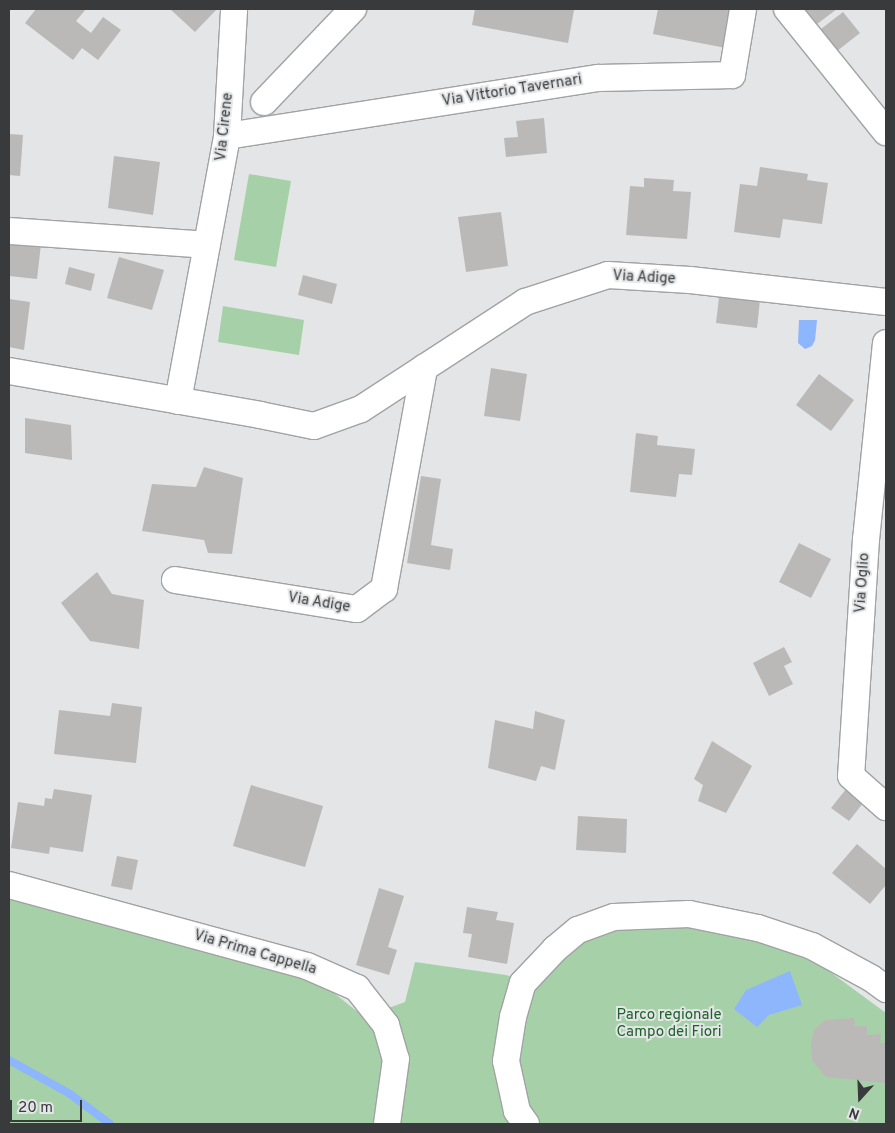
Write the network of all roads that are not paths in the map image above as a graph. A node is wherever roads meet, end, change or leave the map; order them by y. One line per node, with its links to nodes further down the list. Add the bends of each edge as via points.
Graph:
1 (234, 9): 7 (street, Via Cirene)
2 (354, 9): 5 (street)
3 (743, 9): 7 (street, Via Vittorio Tavernari, via 732,75 598,78)
4 (787, 9): 6 (street)
5 (264, 102)
6 (886, 132)
7 (227, 136): 9 (street, Via Cirene)
8 (9, 231): 9 (street)
9 (207, 244): 14 (street, Via Cirene)
10 (886, 302): 12 (street, Via Adige, via 690,280 608,275 525,302)
11 (886, 343): 16 (street, Via Oglio, via 866,539 851,776)
12 (424, 368): 14 (street, Via Adige, via 361,409 314,426); 15 (street, Via Adige, via 384,589 357,610)
13 (9, 371): 14 (street, Via Adige)
14 (178, 401)
15 (175, 580)
16 (886, 808)
17 (9, 885): 19 (street, Via Prima Cappella, via 307,966 357,988 386,1025 396,1059)
18 (886, 989): 20 (street, via 812,946 758,928 690,914 614,917 578,930 555,949 523,984 513,1017 506,1060 517,1111)
19 (387, 1124)
20 (526, 1124)

